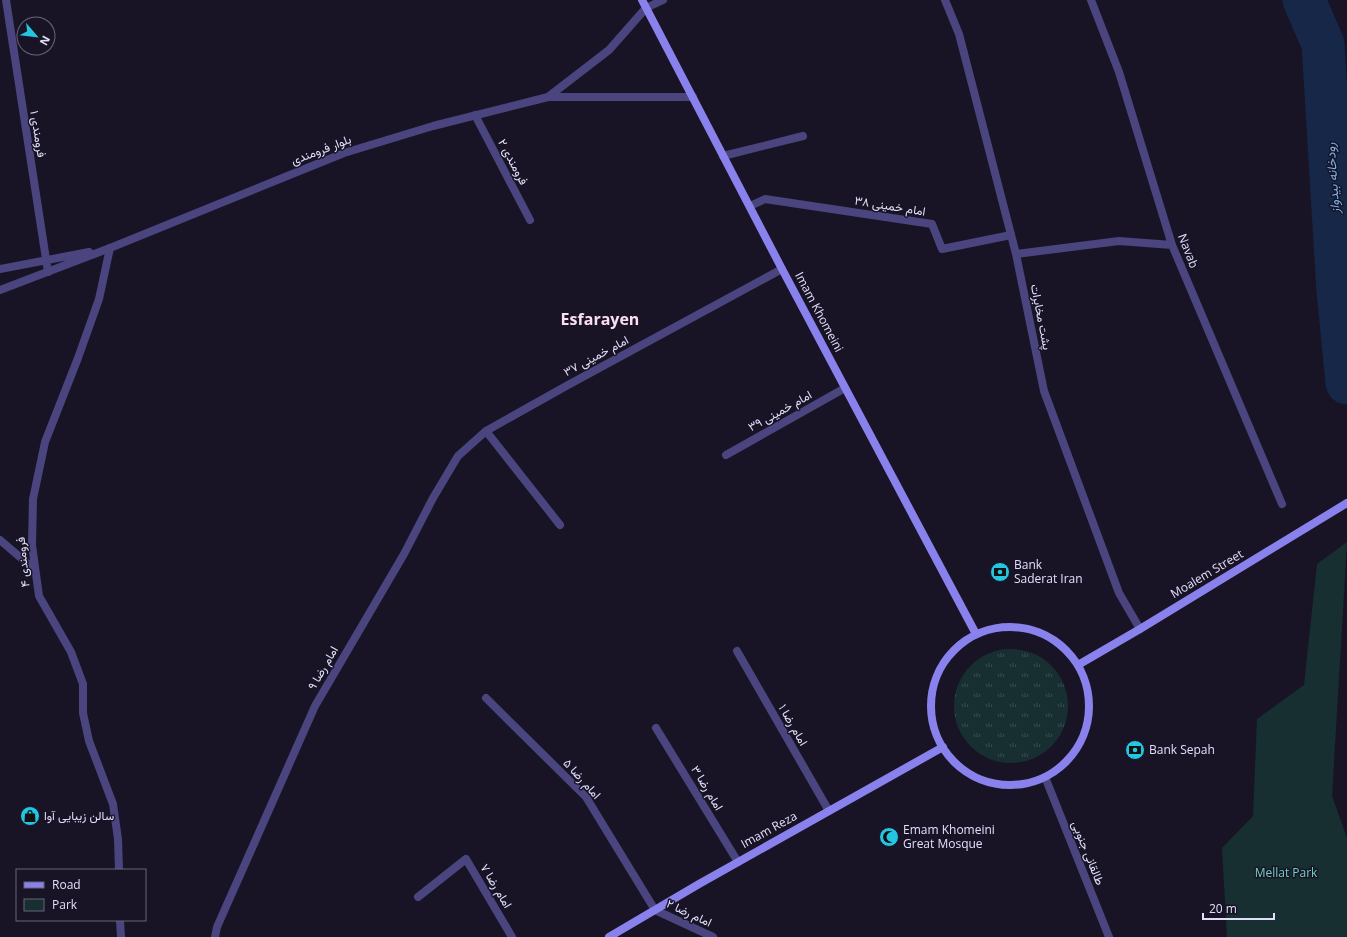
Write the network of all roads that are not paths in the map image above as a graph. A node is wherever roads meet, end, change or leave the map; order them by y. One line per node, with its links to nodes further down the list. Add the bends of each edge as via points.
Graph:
1 (6, 0): 18 (street, فرومندی ۱)
2 (642, 0): 6 (main road, Imam Khomeini)
3 (663, 0): 6 (street)
4 (945, 0): 14 (street, پشت مخابرات, via 959,34)
5 (1091, 0): 15 (street, Navab, via 1119,72)
6 (646, 8): 7 (street, via 609,50); 8 (main road, Imam Khomeini)
7 (548, 97): 8 (street); 9 (street, بلوار فرومندی)
8 (693, 97): 11 (main road, Imam Khomeini)
9 (475, 115): 13 (street, فرومندی ۲); 16 (street, بلوار فرومندی, via 344,153)
10 (803, 136): 11 (street)
11 (723, 156): 12 (main road, Imam Khomeini)
12 (750, 206): 14 (street, امام خمینی ۳۸, via 765,199 932,224 942,249); 20 (main road, Imam Khomeini)
13 (530, 220)
14 (1011, 235): 17 (street, پشت مخابرات)
15 (1172, 245): 17 (street, via 1119,241); 27 (street, Navab)
16 (110, 248): 18 (street, بلوار فرومندی); 21 (street, بلوار فرومندی); 30 (street, فرومندی ۴, via 99,299 45,442 33,500 32,545)
17 (1016, 254): 31 (street, پشت مخابرات, via 1044,391 1119,593)
18 (46, 260): 19 (street, بلوار فرومندی); 21 (street, فرومندی ۱)
19 (0, 269)
20 (782, 269): 23 (main road, Imam Khomeini); 24 (street, امام خمینی ۳۷)
21 (48, 272): 22 (street, بلوار فرومندی)
22 (0, 290)
23 (845, 388): 25 (street, امام خمینی ۳۹); 32 (main road, Imam Khomeini)
24 (486, 431): 28 (street); 46 (street, امام رضا ۹, via 458,456 315,706 217,927)
25 (726, 455)
26 (1347, 503): 31 (main road, Moalem Street)
27 (1282, 504)
28 (560, 525)
29 (0, 540): 30 (street)
30 (35, 570): 41 (street, فرومندی ۴, via 39,596 71,652 83,684 83,713 89,741 113,804)
31 (1140, 629): 34 (main road, Moalem Street)
32 (976, 634): 34 (main road, via 998,628 1021,627 1044,634 1064,647); 37 (main road, via 955,650 939,671 932,696 933,722)
33 (737, 651): 39 (street, امام رضا ۱)
34 (1078, 665): 38 (main road, via 1088,689 1089,715 1082,740 1066,762)
35 (486, 698): 43 (street, امام رضا ۵, via 586,797)
36 (656, 728): 40 (street, امام رضا ۳)
37 (942, 747): 38 (main road, via 957,765 977,778 999,784 1023,784); 39 (main road, Imam Reza)
38 (1045, 777): 50 (street, طالقانی جنوبی)
39 (829, 811): 40 (main road, Imam Reza)
40 (738, 862): 43 (main road, Imam Reza)
41 (119, 869)
42 (418, 896): 47 (street, امام رضا ۷, via 466,859)
43 (654, 910): 48 (main road, Imam Reza); 49 (street, امام رضا ۲)
44 (120, 921): 45 (street)
45 (121, 937)
46 (215, 937)
47 (512, 937)
48 (609, 937)
49 (713, 937)
50 (1109, 937)

